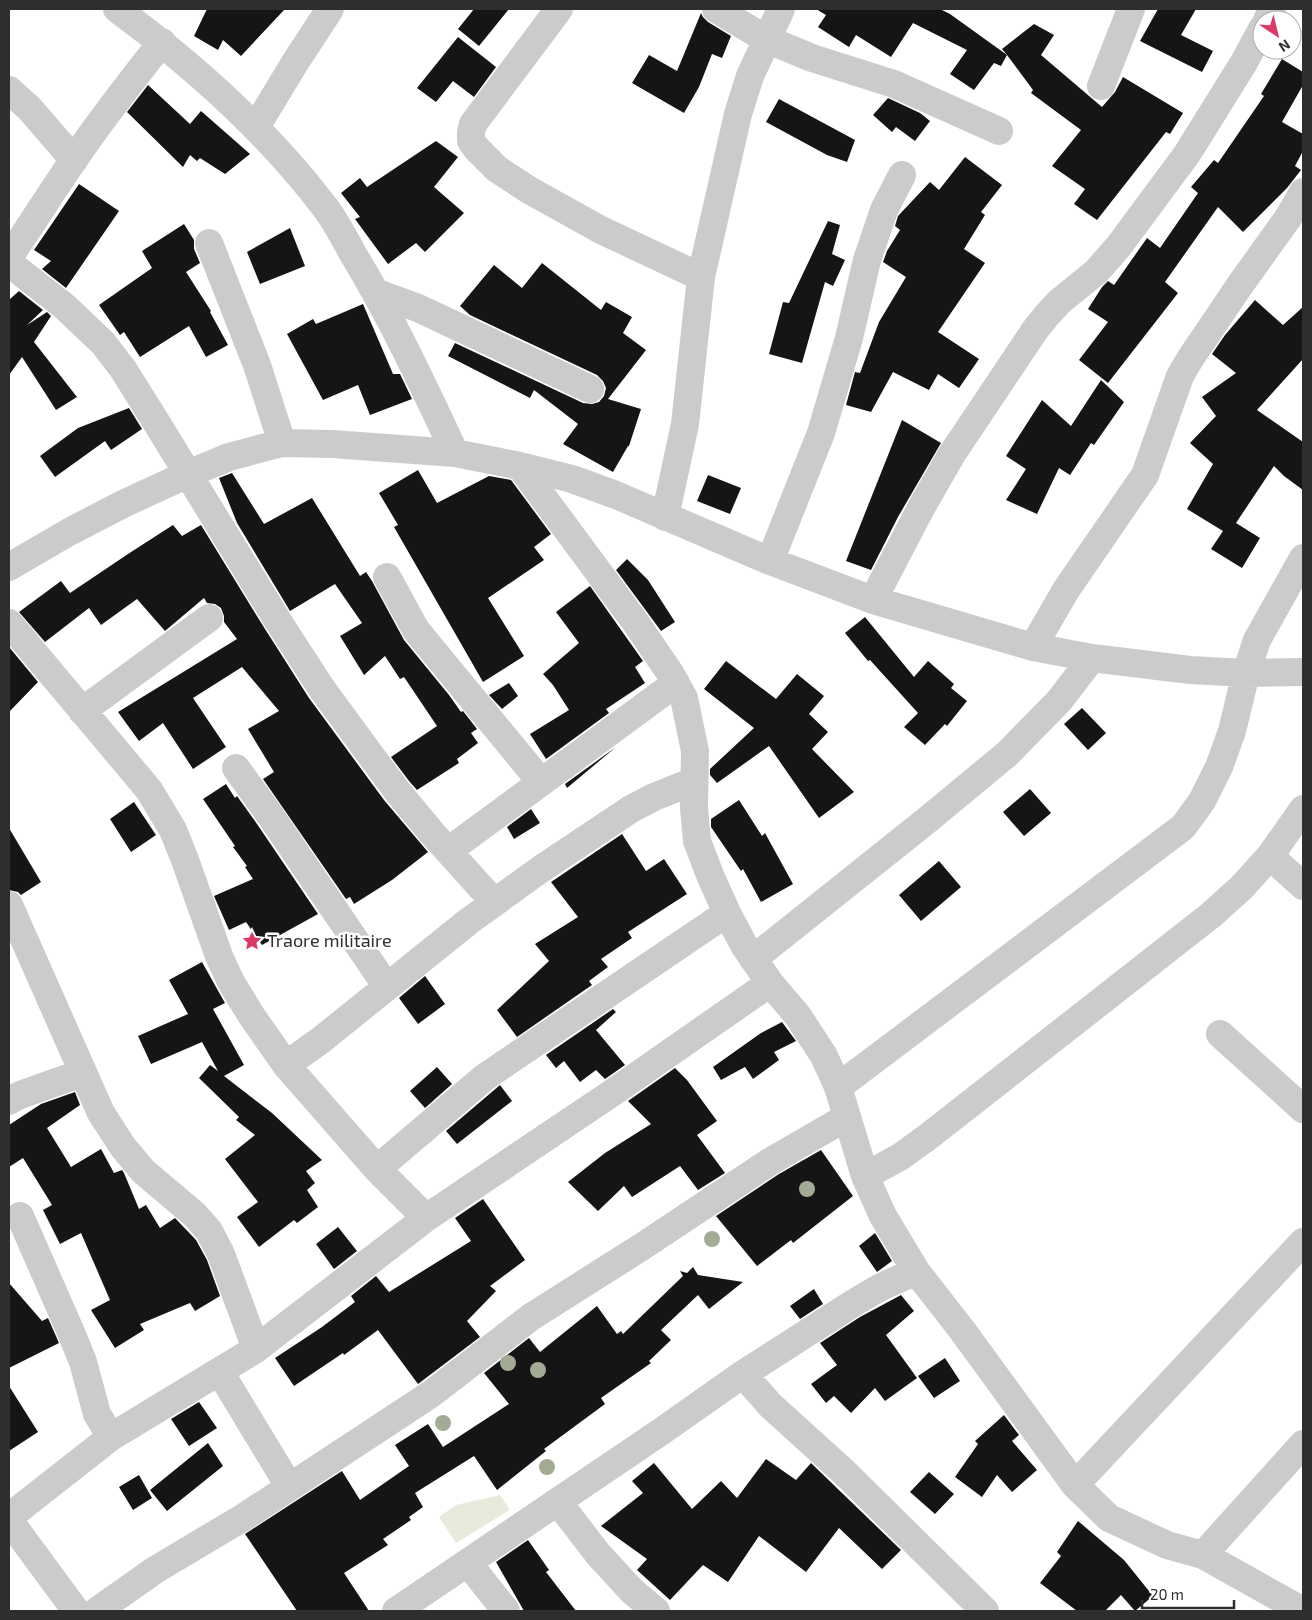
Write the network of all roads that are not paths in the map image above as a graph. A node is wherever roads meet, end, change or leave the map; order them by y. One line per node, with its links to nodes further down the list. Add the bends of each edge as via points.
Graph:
1 (117, 9): 8 (street)
2 (330, 9): 12 (street)
3 (559, 9): 20 (street, via 473,124 471,141 498,169 529,190 601,230)
4 (716, 9): 7 (street)
5 (781, 9): 7 (street)
6 (1131, 9): 10 (street)
7 (766, 39): 13 (street, via 812,58 902,87); 20 (street, via 738,114)
8 (162, 42): 12 (street); 14 (street)
9 (1252, 47): 32 (street, via 1186,154 1118,247 1096,272 1047,314 1035,330 952,454)
10 (1101, 86)
11 (9, 90): 14 (street)
12 (256, 127): 21 (street, via 326,208)
13 (999, 131)
14 (74, 160): 18 (street)
15 (902, 175): 29 (street, via 884,210 866,260 849,338 821,433)
16 (1303, 192): 35 (street, via 1187,364 1145,475 1066,590)
17 (210, 243): 23 (street, via 257,365)
18 (9, 257)
19 (9, 263): 26 (street, via 64,306 104,343)
20 (701, 277): 27 (street, via 686,424)
21 (377, 293): 22 (street, via 418,308); 24 (street)
22 (590, 389)
23 (282, 443): 24 (street); 26 (street, via 229,457)
24 (455, 452): 25 (street)
25 (520, 466): 27 (street, via 581,482); 39 (street, via 636,623)
26 (188, 474): 30 (street, via 68,532); 45 (street, via 322,689 396,791)
27 (665, 516): 29 (street)
28 (1303, 558): 38 (street, via 1257,640)
29 (770, 561): 32 (street)
30 (9, 568)
31 (387, 577): 43 (street, via 416,630)
32 (873, 600): 35 (street)
33 (208, 618): 40 (street)
34 (9, 623): 40 (street)
35 (1033, 647): 36 (street)
36 (1092, 658): 38 (street); 51 (street, via 1059,701 1007,754)
37 (1303, 672): 38 (street)
38 (1246, 673): 57 (street, via 1219,767 1202,801 1183,827)
39 (676, 683): 42 (street, via 691,725 695,751); 43 (street)
40 (82, 711): 55 (street, via 149,790 173,830 231,982)
41 (236, 768): 53 (street)
42 (694, 781): 48 (street, via 632,809); 50 (street, via 698,841)
43 (541, 782): 45 (street)
44 (1303, 809): 46 (street)
45 (448, 851): 48 (street)
46 (1270, 856): 47 (street); 62 (street, via 1204,921 929,1136)
47 (1303, 886)
48 (494, 902): 53 (street)
49 (9, 905): 56 (street)
50 (727, 913): 51 (street); 61 (street, via 485,1076)
51 (754, 959): 52 (street)
52 (770, 983): 57 (street, via 798,1016 824,1056); 64 (street)
53 (387, 987): 55 (street)
54 (1220, 1034): 59 (street)
55 (286, 1065): 61 (street)
56 (82, 1072): 58 (street); 67 (street, via 101,1113 143,1171 188,1208 209,1232 221,1254)
57 (838, 1087): 60 (street)
58 (9, 1101)
59 (1303, 1109)
60 (847, 1117): 62 (street); 73 (street, via 771,1161 531,1317 431,1394)
61 (377, 1169): 64 (street)
62 (865, 1176): 66 (street, via 883,1216)
63 (20, 1216): 70 (street, via 74,1337 97,1414)
64 (426, 1218): 67 (street)
65 (1303, 1242): 72 (street)
66 (916, 1271): 69 (street, via 858,1300); 72 (street)
67 (256, 1349): 68 (street)
68 (220, 1372): 70 (street); 73 (street)
69 (743, 1374): 74 (street); 83 (street, via 770,1405 844,1472)
70 (111, 1437): 75 (street)
71 (1303, 1444): 76 (street)
72 (1075, 1485): 76 (street, via 1110,1518 1168,1545)
73 (289, 1486): 79 (street, via 155,1570)
74 (558, 1502): 77 (street); 82 (street, via 598,1554 632,1591)
75 (9, 1519): 78 (street)
76 (1203, 1555): 84 (street)
77 (468, 1563): 80 (street); 81 (street)
78 (76, 1611)
79 (97, 1611)
80 (396, 1611)
81 (506, 1611)
82 (656, 1611)
83 (985, 1611)
84 (1303, 1611)

